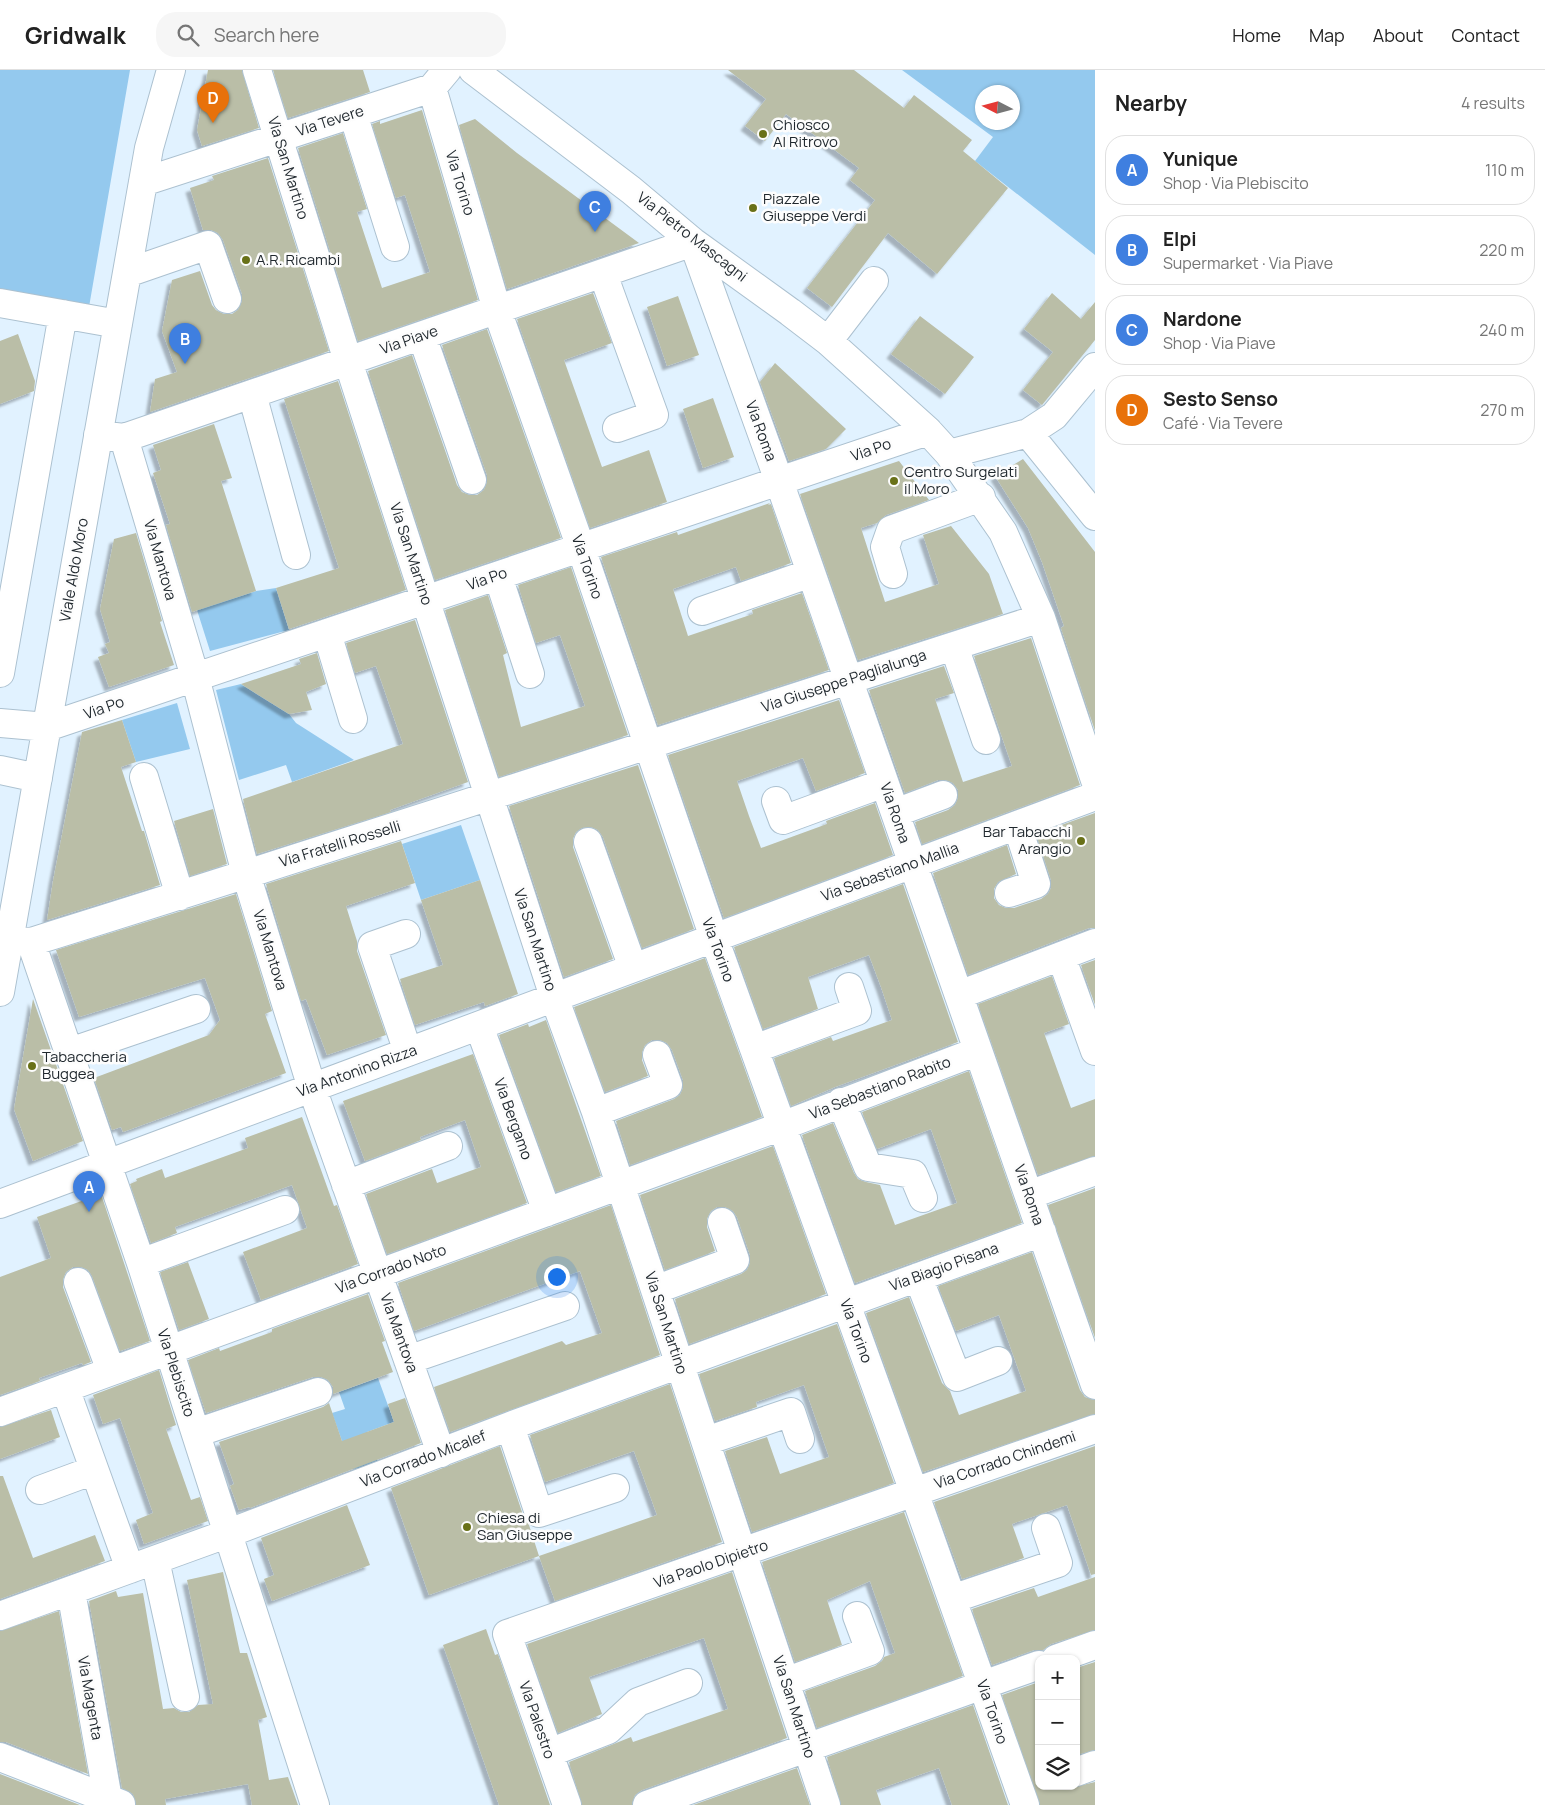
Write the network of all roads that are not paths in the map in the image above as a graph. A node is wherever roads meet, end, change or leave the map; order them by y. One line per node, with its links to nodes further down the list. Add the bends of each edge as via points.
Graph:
1 (154, 70): 8 (street)
2 (171, 70): 8 (street)
3 (257, 70): 7 (street, Via San Martino)
4 (473, 70): 10 (street, Via Pietro Mascagni, via 632,190)
5 (439, 79): 6 (street, Via Tevere); 17 (street, Via Torino)
6 (353, 114): 7 (street, Via Tevere); 11 (street)
7 (278, 138): 9 (street, Via Tevere); 22 (street, Via San Martino)
8 (149, 148): 9 (street, Viale Aldo Moro)
9 (143, 182): 12 (street, Viale Aldo Moro)
10 (693, 242): 13 (street, Via Piave); 21 (street, Via Pietro Mascagni); 31 (street, Via Roma)
11 (395, 247)
12 (127, 273): 15 (street, via 208,245); 19 (street, Viale Aldo Moro)
13 (603, 274): 17 (street, Via Piave); 25 (street, via 654,415)
14 (874, 281): 21 (street)
15 (227, 300)
16 (0, 303): 18 (street)
17 (498, 310): 20 (street, Via Piave); 34 (street, Via Torino)
18 (62, 314): 19 (street); 44 (street)
19 (118, 324): 28 (street, Viale Aldo Moro)
20 (422, 336): 22 (street, Via Piave); 30 (street)
21 (828, 342): 26 (street, Via Pietro Mascagni)
22 (348, 361): 24 (street, Via Piave); 39 (street, Via San Martino)
23 (1095, 368): 27 (street, via 1054,416)
24 (252, 394): 28 (street, Via Piave); 35 (street)
25 (617, 428)
26 (928, 431): 29 (street, Via Pietro Mascagni); 31 (street, Via Po)
27 (1028, 433): 29 (street); 33 (street)
28 (111, 437): 46 (street, Via Mantova); 50 (street, Viale Aldo Moro)
29 (949, 454): 32 (street, Via Pietro Mascagni)
30 (472, 480)
31 (779, 481): 34 (street, Via Po); 36 (street, Via Roma)
32 (981, 497): 37 (street, via 891,530 885,547); 41 (street, Via Pietro Mascagni, via 1003,532)
33 (1095, 516)
34 (581, 548): 38 (street, Via Po); 52 (street, Via Torino)
35 (296, 555)
36 (811, 573): 40 (street); 47 (street, Via Roma)
37 (893, 574)
38 (498, 576): 39 (street, Via Po); 45 (street)
39 (425, 600): 42 (street, Via Po); 60 (street, Via San Martino)
40 (702, 611)
41 (1041, 618): 43 (street, Via Giuseppe Paglialunga); 56 (street, Via Pietro Mascagni)
42 (327, 633): 46 (street, Via Po); 48 (street)
43 (954, 646): 47 (street, Via Giuseppe Paglialunga); 51 (street)
44 (0, 672)
45 (530, 674)
46 (195, 677): 50 (street, Via Po); 66 (street, Via Mantova)
47 (848, 680): 52 (street, Via Giuseppe Paglialunga); 57 (street, Via Roma)
48 (353, 719)
49 (0, 723): 50 (street)
50 (47, 727): 55 (street, Viale Aldo Moro)
51 (986, 740)
52 (648, 744): 60 (street, Via Fratelli Rosselli); 70 (street, Via Torino)
53 (0, 770): 55 (street)
54 (144, 777): 68 (street)
55 (38, 778): 71 (street, Viale Aldo Moro)
56 (1095, 780)
57 (884, 783): 61 (street, via 783,820); 62 (street, Via Roma)
58 (943, 795): 62 (street)
59 (1095, 796): 63 (street, Via Sebastiano Mallia)
60 (489, 798): 66 (street, Via Fratelli Rosselli); 78 (street, Via San Martino)
61 (776, 801)
62 (895, 813): 65 (street, Via Roma)
63 (1017, 825): 65 (street, Via Sebastiano Mallia); 67 (street, via 1036,884)
64 (588, 842): 74 (street)
65 (913, 864): 70 (street, Via Sebastiano Mallia); 77 (street, Via Roma)
66 (246, 874): 68 (street, Via Fratelli Rosselli); 87 (street, Via Mantova)
67 (1010, 893)
68 (180, 896): 71 (street, Via Fratelli Rosselli)
69 (406, 934): 85 (street, via 372,946)
70 (714, 938): 74 (street, Via Antonino Rizza); 81 (street, Via Torino)
71 (20, 940): 76 (street, Viale Aldo Moro); 84 (street, Via Plebiscito)
72 (1095, 943): 73 (street)
73 (1061, 956): 77 (street); 83 (street)
74 (633, 968): 78 (street, Via Antonino Rizza)
75 (849, 988): 81 (street, via 857,1011)
76 (0, 992)
77 (959, 995): 82 (street, Via Roma)
78 (554, 997): 80 (street, Via Antonino Rizza); 89 (street, Via San Martino)
79 (196, 1009): 84 (street)
80 (479, 1026): 85 (street, Via Antonino Rizza); 100 (street, Via Bergamo)
81 (754, 1049): 90 (street, Via Torino)
82 (978, 1051): 88 (street, Via Sebastiano Rabito); 96 (street, Via Roma)
83 (1095, 1051)
84 (70, 1052): 92 (street, Via Plebiscito)
85 (408, 1052): 87 (street, Via Antonino Rizza)
86 (657, 1056): 89 (street, via 668,1084)
87 (312, 1088): 92 (street, Via Antonino Rizza); 94 (street, Via Mantova)
88 (841, 1102): 90 (street, Via Sebastiano Rabito); 97 (street, via 868,1167 914,1174)
89 (596, 1112): 95 (street, Via San Martino)
90 (782, 1126): 95 (street, Via Corrado Noto); 108 (street, Via Torino)
91 (448, 1146): 94 (street)
92 (108, 1164): 98 (street, Via Antonino Rizza); 103 (street, Via Plebiscito)
93 (1095, 1171): 96 (street)
94 (346, 1185): 104 (street, Via Mantova)
95 (620, 1185): 100 (street, Via Corrado Noto); 107 (street, Via San Martino)
96 (1029, 1195): 102 (street, Via Roma)
97 (923, 1198)
98 (0, 1204)
99 (285, 1210): 103 (street)
100 (547, 1212): 104 (street, Via Corrado Noto)
101 (722, 1222): 107 (street, via 736,1260)
102 (1042, 1232): 105 (street, Via Biagio Pisana); 115 (street, Via Roma)
103 (141, 1263): 110 (street, Via Plebiscito)
104 (377, 1274): 110 (street, Via Corrado Noto); 111 (street, Via Mantova)
105 (918, 1277): 108 (street, Via Biagio Pisana); 112 (street, via 956,1377)
106 (78, 1282): 114 (street)
107 (655, 1290): 113 (street, Via San Martino)
108 (846, 1303): 113 (street, Via Corrado Micalef); 128 (street, Via Torino)
109 (565, 1306): 111 (street)
110 (169, 1350): 114 (street, Via Corrado Noto); 121 (street, Via Plebiscito)
111 (408, 1360): 124 (street, Via Mantova)
112 (998, 1361)
113 (680, 1365): 119 (street, Via Corrado Micalef); 123 (street, Via San Martino)
114 (111, 1371): 116 (street, Via Corrado Noto)
115 (1095, 1385)
116 (64, 1388): 118 (street, Via Corrado Noto); 125 (street)
117 (318, 1392): 121 (street)
118 (0, 1412)
119 (510, 1426): 124 (street, Via Corrado Micalef); 126 (street, via 539,1513)
120 (1095, 1429): 128 (street, Via Corrado Chindemi)
121 (196, 1433): 130 (street, Via Plebiscito)
122 (800, 1440): 123 (street, via 791,1412)
123 (706, 1442): 131 (street, Via San Martino)
124 (441, 1453): 130 (street, Via Corrado Micalef)
125 (94, 1470): 127 (street); 132 (street)
126 (616, 1488)
127 (40, 1490)
128 (914, 1492): 131 (street, Via Paolo Dipietro); 134 (street, Via Torino)
129 (1046, 1528): 134 (street, via 1058,1563)
130 (229, 1533): 132 (street, Via Corrado Micalef); 152 (street, Via Plebiscito)
131 (743, 1553): 137 (street, Via Paolo Dipietro); 141 (street, Via San Martino)
132 (143, 1564): 133 (street, Via Corrado Micalef); 144 (street)
133 (70, 1590): 135 (street, Via Corrado Micalef); 151 (street, Via Magenta)
134 (952, 1599): 143 (street, Via Torino)
135 (0, 1616)
136 (857, 1616): 141 (street, via 870,1651)
137 (507, 1634): 146 (street, Via Palestro)
138 (1095, 1645): 139 (street)
139 (1067, 1655)
140 (1035, 1666): 143 (street)
141 (785, 1682): 145 (street, Via San Martino)
142 (688, 1683): 146 (street, via 638,1702 608,1730)
143 (983, 1685): 145 (street); 150 (street, Via Torino)
144 (185, 1698)
145 (807, 1748): 154 (street); 155 (street, Via San Martino)
146 (549, 1753): 153 (street, Via Palestro)
147 (0, 1757): 151 (street)
148 (1095, 1765): 149 (street)
149 (1080, 1771)
150 (1028, 1795)
151 (114, 1803)
152 (315, 1805)
153 (567, 1805)
154 (647, 1805)
155 (826, 1805)

